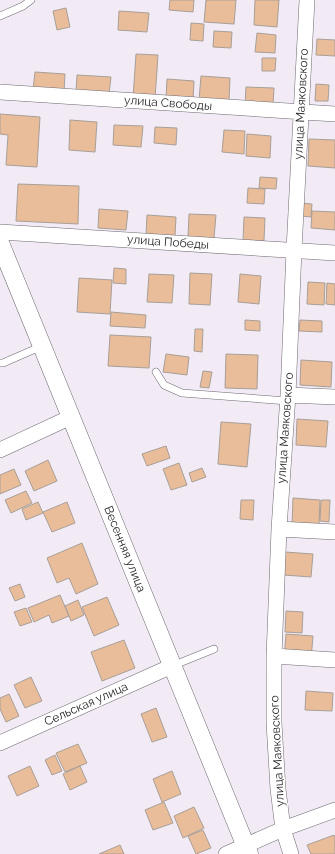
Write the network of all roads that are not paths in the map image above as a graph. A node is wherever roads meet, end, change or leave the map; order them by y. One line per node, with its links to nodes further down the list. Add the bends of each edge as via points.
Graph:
1 (31, 0): 3 (lane)
2 (307, 0): 5 (street, улица Маяковского)
3 (0, 16)
4 (0, 92): 5 (street, улица Свободы)
5 (300, 112): 6 (street, улица Свободы); 9 (street, улица Маяковского)
6 (335, 114)
7 (0, 232): 9 (street, улица Победы)
8 (0, 243): 11 (street, Весенняя улица)
9 (294, 250): 10 (street, улица Победы); 15 (street, улица Маяковского)
10 (335, 253)
11 (42, 346): 12 (lane); 16 (street, Весенняя улица)
12 (0, 363)
13 (156, 372): 15 (lane, via 164,385 182,393)
14 (335, 397): 15 (street)
15 (288, 398): 18 (street, улица Маяковского)
16 (71, 418): 17 (street); 23 (street, Весенняя улица)
17 (0, 450)
18 (279, 529): 19 (street); 21 (street, улица Маяковского)
19 (335, 532)
20 (214, 649): 23 (lane)
21 (274, 656): 22 (street); 26 (street, улица Маяковского, via 274,723)
22 (335, 660)
23 (172, 666): 24 (street, Сельская улица); 27 (street, Весенняя улица)
24 (0, 743)
25 (335, 810): 26 (street)
26 (282, 829): 27 (street); 29 (street, улица Маяковского)
27 (247, 850): 28 (street)
28 (226, 854)
29 (291, 854)

